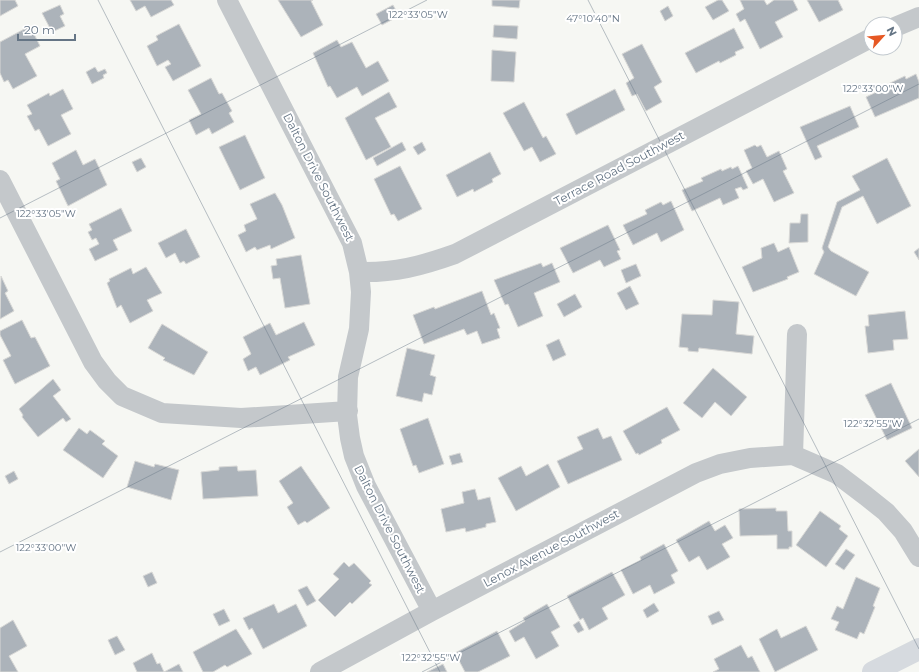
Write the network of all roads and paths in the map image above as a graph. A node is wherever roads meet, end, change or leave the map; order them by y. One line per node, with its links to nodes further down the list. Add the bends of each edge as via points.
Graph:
1 (228, 0): 6 (street, Dalton Drive Southwest, via 352,243)
2 (919, 17): 3 (street)
3 (903, 24)
4 (863, 42): 6 (street, Terrace Road Southwest, via 455,254 385,273)
5 (0, 180): 8 (street, via 93,362 122,396 162,413 191,416 242,418)
6 (359, 272): 8 (street, Dalton Drive Southwest, via 359,329 348,377)
7 (797, 334): 9 (street)
8 (348, 411): 11 (street, Dalton Drive Southwest, via 354,456 366,486)
9 (793, 455): 10 (street, Lenox Avenue Southwest, via 837,474 886,512 903,531); 11 (street, Lenox Avenue Southwest, via 750,458 720,464 696,473)
10 (919, 557)
11 (432, 611): 13 (street, Lenox Avenue Southwest)
12 (919, 648): 14 (street)
13 (320, 672)
14 (873, 672)

